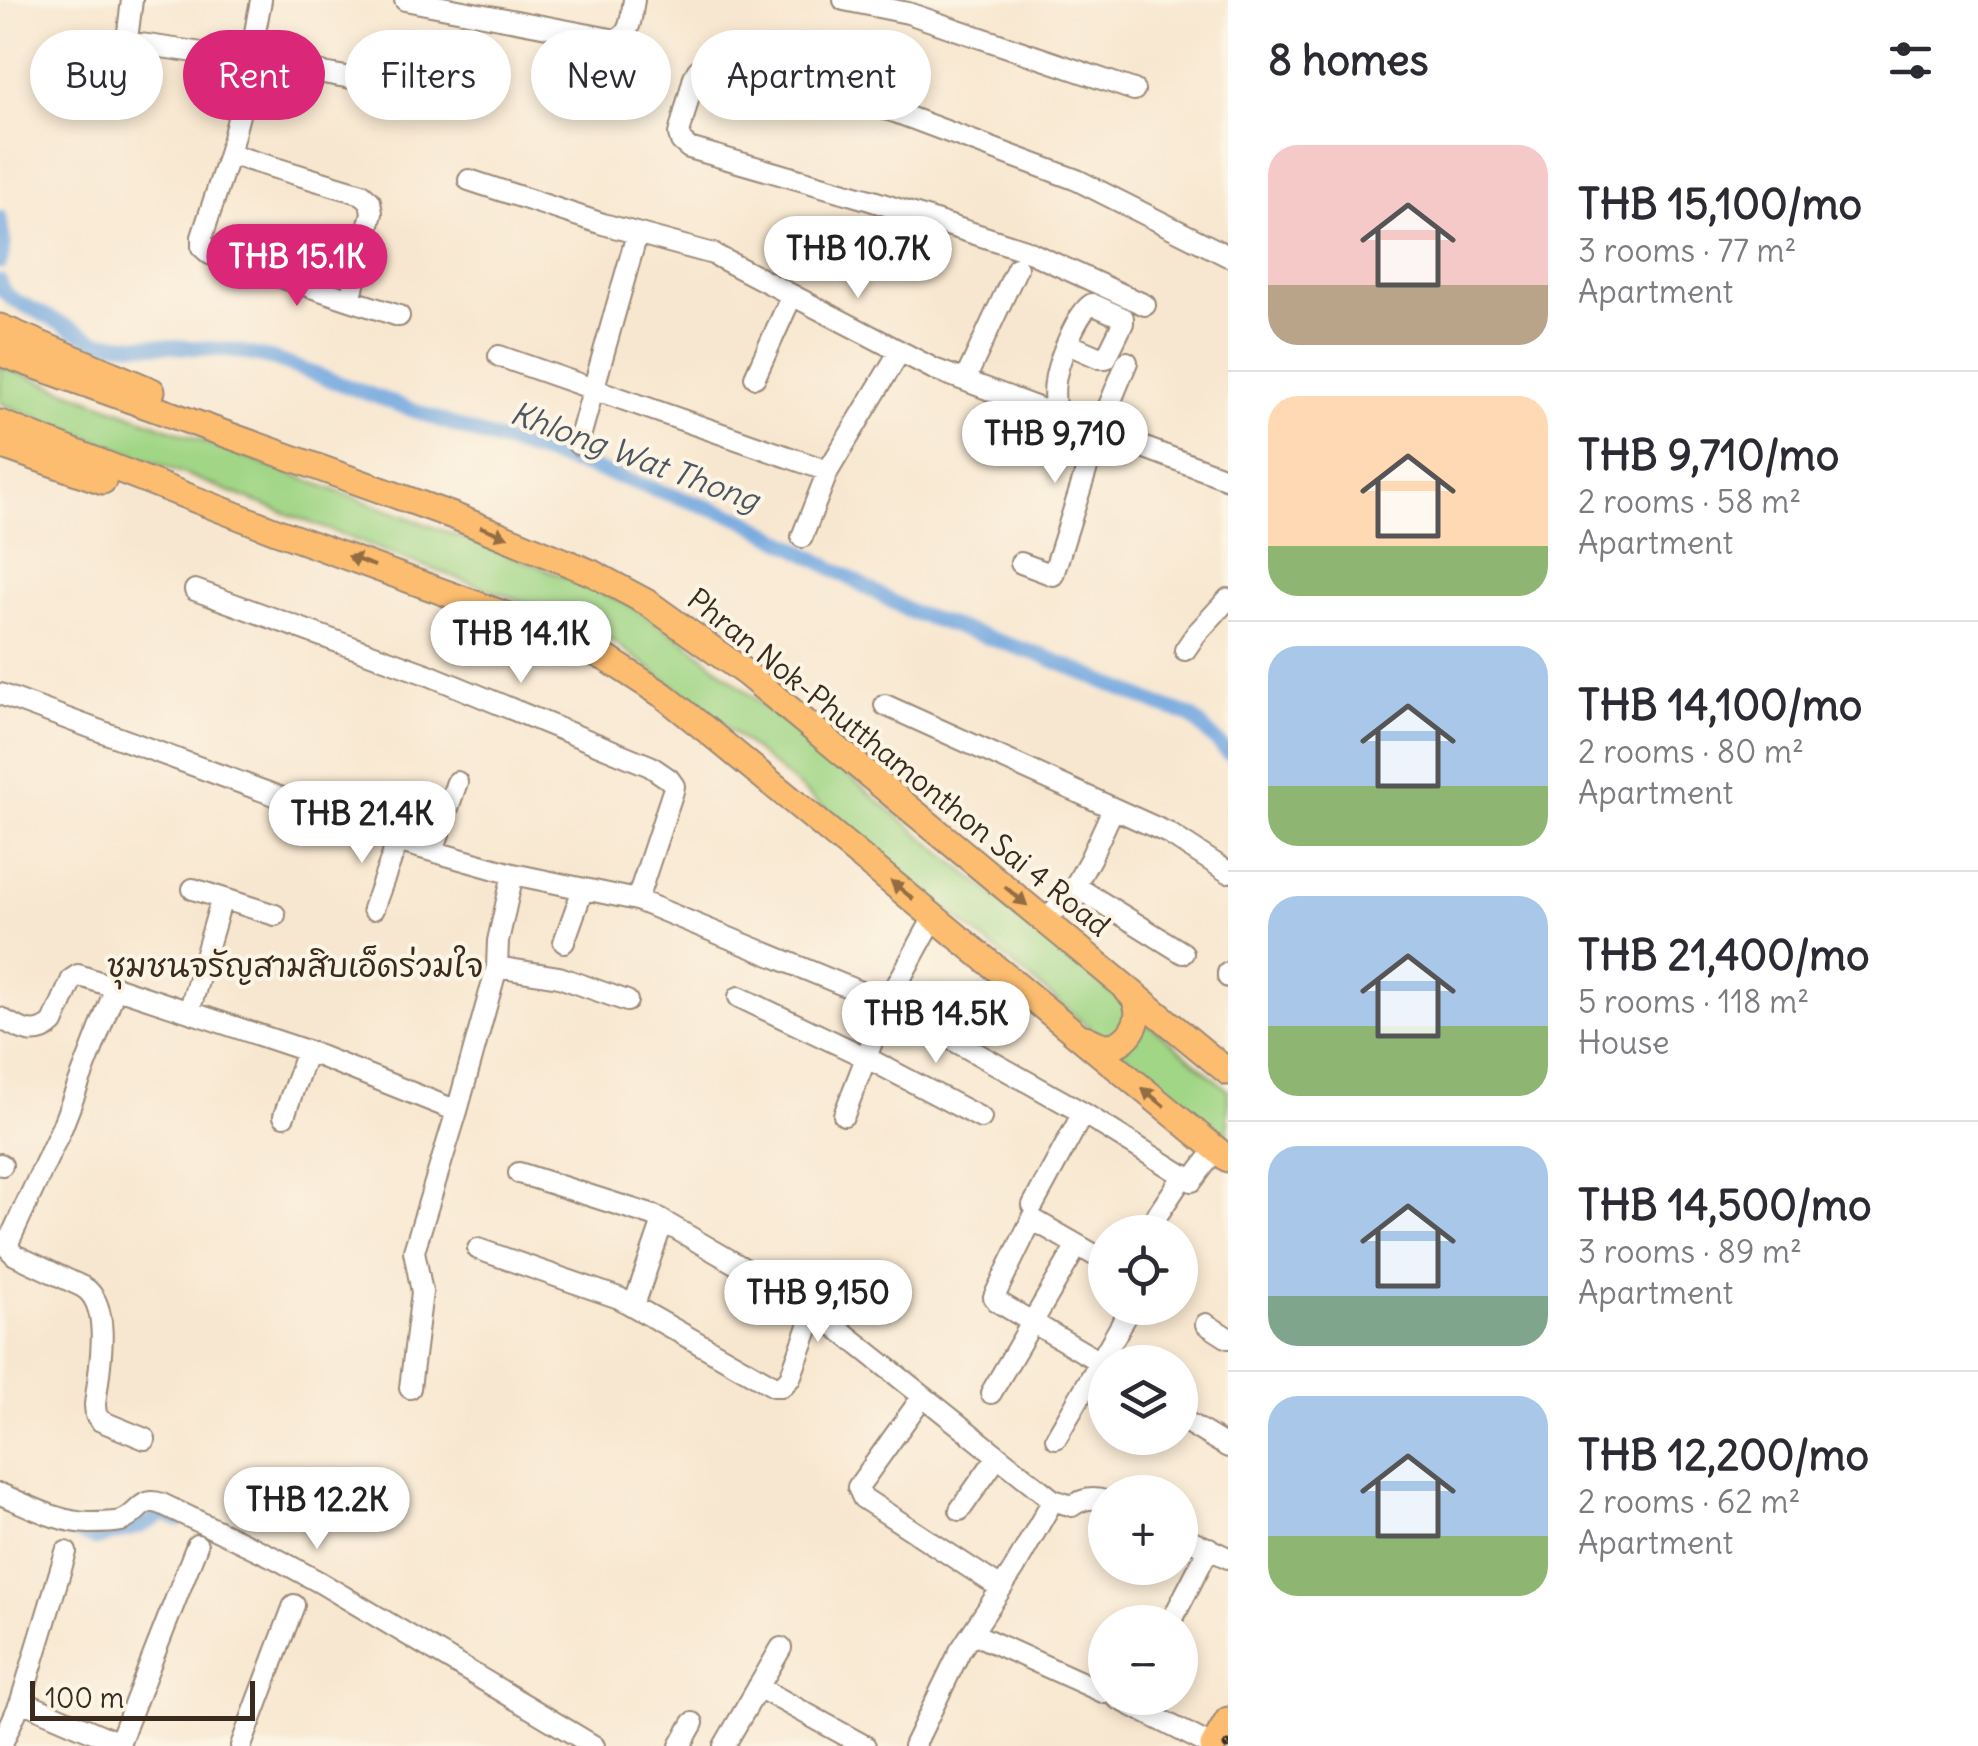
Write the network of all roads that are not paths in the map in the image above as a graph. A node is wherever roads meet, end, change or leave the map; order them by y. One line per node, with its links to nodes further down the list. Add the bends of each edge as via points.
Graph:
1 (132, 0): 7 (street)
2 (260, 0): 8 (street)
3 (406, 0): 4 (street, via 616,40 628,30)
4 (634, 0)
5 (844, 0): 6 (street)
6 (909, 6): 9 (street)
7 (128, 30)
8 (255, 30)
9 (1134, 90)
10 (237, 120): 11 (street)
11 (229, 154): 17 (street, via 370,202); 17 (street, via 202,248)
12 (469, 180): 13 (street)
13 (637, 234): 16 (street, via 713,254); 28 (street)
14 (1228, 256): 18 (street, via 1077,180 895,112 705,67 694,77 679,134 689,148 1025,250)
15 (1017, 268): 27 (street)
16 (792, 295): 22 (street); 26 (street)
17 (350, 300): 19 (street)
18 (1145, 305)
19 (400, 316)
20 (0, 328): 34 (main road)
21 (1068, 344): 29 (street, via 1055,376)
22 (900, 351): 27 (street); 35 (street)
23 (1, 353): 34 (main road, Phran Nok-Phutthamonthon Sai 4 Road)
24 (499, 356): 28 (street)
25 (1127, 362): 31 (street)
26 (755, 377)
27 (965, 380): 29 (street)
28 (594, 389): 32 (street); 35 (street)
29 (1055, 414): 31 (street)
30 (0, 424): 37 (main road)
31 (1099, 430): 36 (street); 39 (street, via 1053,575)
32 (578, 444)
33 (0, 445): 37 (main road)
34 (304, 461): 59 (main road, Phran Nok-Phutthamonthon Sai 4 Road, one-way to 59, via 528,545 648,603 747,674)
35 (828, 471): 38 (street)
36 (1228, 479)
37 (276, 531): 58 (main road, one-way to 37, via 663,695 609,660 558,634)
38 (802, 537)
39 (1021, 563)
40 (195, 590): 55 (street, via 429,675 663,774 673,791)
41 (1228, 600): 42 (street)
42 (1185, 650)
43 (0, 694): 47 (street)
44 (885, 704): 46 (street)
45 (457, 782): 48 (street)
46 (1113, 810): 49 (street, via 1168,833); 51 (street)
47 (398, 840): 48 (street); 56 (street)
48 (433, 852): 50 (street)
49 (1228, 872)
50 (513, 874): 52 (street); 62 (street)
51 (1075, 886): 59 (street); 61 (street)
52 (583, 888): 55 (street); 60 (street)
53 (193, 890): 54 (street)
54 (222, 898): 57 (street); 68 (street)
55 (637, 900): 67 (street)
56 (373, 909)
57 (275, 914)
58 (934, 917): 67 (street); 70 (main road)
59 (1046, 921): 63 (main road, Phran Nok-Phutthamonthon Sai 4 Road)
60 (564, 942)
61 (1183, 953)
62 (497, 967): 66 (street, via 559,977); 74 (street)
63 (1124, 986): 70 (main road, via 1137,1004 1126,1038 1102,1046); 73 (main road, Phran Nok-Phutthamonthon Sai 4 Road)
64 (116, 987): 68 (street); 69 (street, via 78,975 53,1023 37,1033); 100 (street, via 9,1250 96,1299 103,1336 96,1415)
65 (739, 997): 72 (street)
66 (627, 1000)
67 (887, 1003): 72 (street); 75 (street)
68 (189, 1012): 71 (street)
69 (0, 1018)
70 (1078, 1035): 79 (main road, one-way to 70)
71 (307, 1051): 74 (street); 77 (street)
72 (867, 1058): 76 (street); 78 (street)
73 (1228, 1072)
74 (457, 1112): 95 (street, via 414,1251 422,1292)
75 (1083, 1112): 81 (street); 82 (street)
76 (844, 1115)
77 (284, 1116)
78 (981, 1118)
79 (1222, 1154): 81 (street, via 1192,1180)
80 (519, 1173): 84 (street)
81 (1184, 1175): 83 (street)
82 (1033, 1206)
83 (1157, 1215)
84 (663, 1221): 88 (street); 89 (street)
85 (1077, 1246): 87 (street); 90 (street); 90 (street, via 1032,1219 994,1296)
86 (478, 1249): 88 (street)
87 (1088, 1252)
88 (634, 1305): 89 (street, via 774,1386 790,1378)
89 (815, 1310): 97 (street)
90 (1031, 1322): 93 (street); 96 (street)
91 (1206, 1324): 92 (street)
92 (1228, 1338)
93 (1088, 1355)
94 (1088, 1386): 99 (street)
95 (410, 1388)
96 (991, 1393)
97 (922, 1396): 102 (street); 110 (street, via 859,1492)
98 (1198, 1429): 101 (street)
99 (1056, 1438)
100 (145, 1439)
101 (1228, 1447)
102 (998, 1456): 104 (street); 106 (street)
103 (0, 1494): 124 (street, via 87,1523 120,1521 144,1503 162,1504 321,1583)
104 (1053, 1500): 105 (street, via 1072,1506); 110 (street)
105 (1088, 1500)
106 (960, 1510)
107 (198, 1545): 121 (street)
108 (66, 1552): 117 (street)
109 (1219, 1553): 112 (street)
110 (1002, 1588): 113 (street)
111 (294, 1605): 123 (street)
112 (1183, 1605)
113 (972, 1633): 115 (street); 128 (street)
114 (781, 1648): 116 (street)
115 (1088, 1684)
116 (758, 1687): 126 (street); 127 (street)
117 (21, 1701): 121 (street); 122 (street)
118 (1156, 1715): 129 (street)
119 (1228, 1720): 129 (main road)
120 (693, 1723): 125 (street)
121 (118, 1745)
122 (1, 1746)
123 (241, 1746)
124 (594, 1746)
125 (680, 1746)
126 (724, 1746)
127 (866, 1746)
128 (914, 1746)
129 (1212, 1746)

